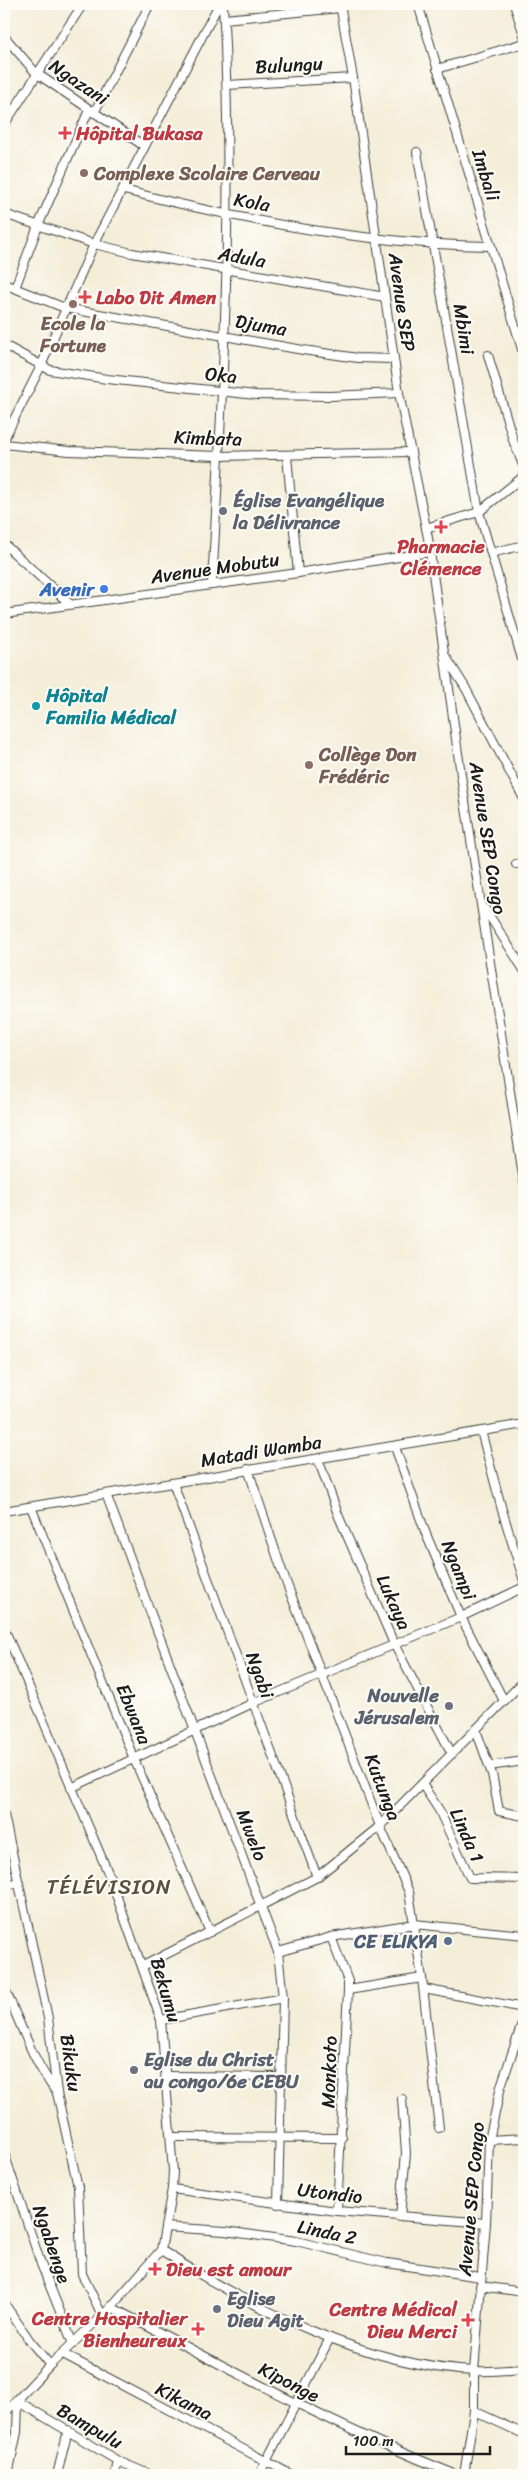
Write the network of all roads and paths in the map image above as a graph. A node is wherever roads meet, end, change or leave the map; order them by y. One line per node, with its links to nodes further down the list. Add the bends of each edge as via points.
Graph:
1 (83, 4): 12 (street)
2 (150, 4): 15 (street)
3 (221, 4): 7 (street); 17 (street)
4 (418, 4): 11 (street, Imbali)
5 (514, 4): 8 (street)
6 (340, 6): 7 (street); 13 (street, Avenue SEP)
7 (224, 18): 14 (street)
8 (524, 35)
9 (4, 36): 12 (street, Ngazani)
10 (524, 43): 11 (street)
11 (437, 69): 26 (street, Imbali)
12 (36, 73): 15 (street, Ngazani); 16 (street)
13 (353, 78): 14 (street, Bulungu); 23 (street, Avenue SEP)
14 (228, 85): 21 (street)
15 (92, 111): 17 (street, Ngazani); 22 (street)
16 (4, 125)
17 (144, 146): 19 (street)
18 (417, 152): 25 (street, Mbimi)
19 (124, 190): 21 (street, Kola); 24 (street)
20 (4, 214): 22 (street, Adula)
21 (229, 215): 23 (street, Kola); 27 (street)
22 (38, 226): 24 (street, Adula); 29 (street)
23 (377, 239): 25 (street, Kola); 30 (street, Avenue SEP)
24 (94, 244): 27 (street, Adula); 31 (street)
25 (434, 245): 26 (street, Kola); 47 (street, Mbimi)
26 (491, 246): 35 (street, Imbali)
27 (225, 271): 30 (street, Adula); 32 (street)
28 (4, 284): 29 (street, Djuma)
29 (14, 288): 31 (street, Djuma)
30 (385, 297): 36 (street, Avenue SEP)
31 (65, 308): 32 (street, Djuma); 37 (street)
32 (224, 335): 36 (street, Djuma, via 358,358); 38 (street)
33 (4, 345): 37 (street, Oka)
34 (488, 355): 45 (street)
35 (524, 356)
36 (394, 359): 39 (street, Avenue SEP)
37 (41, 366): 38 (street, Oka, via 107,379); 40 (street)
38 (222, 391): 39 (street, Oka, via 300,396); 43 (street)
39 (399, 392): 42 (street, Avenue SEP)
40 (4, 439)
41 (4, 444): 43 (street, Kimbata, via 69,451)
42 (411, 452): 44 (street, Kimbata); 48 (street, Avenue SEP)
43 (219, 456): 44 (street, Kimbata); 54 (street)
44 (287, 456): 53 (street)
45 (524, 466)
46 (524, 476): 47 (street)
47 (479, 512): 48 (street); 52 (street, Mbimi)
48 (426, 528): 51 (street, Avenue SEP Congo)
49 (4, 544): 55 (street)
50 (524, 544): 52 (street)
51 (430, 552): 53 (street, Avenue Mobutu); 57 (street, Avenue SEP Congo)
52 (491, 553): 58 (street, Mbimi)
53 (298, 573): 54 (street, Avenue Mobutu)
54 (212, 585): 55 (street, Avenue Mobutu)
55 (70, 604): 56 (street, Avenue Mobutu)
56 (4, 614)
57 (444, 656): 59 (street, via 465,687); 60 (street, Avenue SEP Congo)
58 (524, 666)
59 (524, 799)
60 (483, 906): 61 (street); 62 (street, Avenue SEP Congo)
61 (524, 970)
62 (524, 1180)
63 (524, 1424): 64 (street, Matadi Wamba)
64 (481, 1431): 65 (street, Matadi Wamba); 72 (street)
65 (395, 1447): 66 (street, Matadi Wamba); 74 (street, Ngampi)
66 (318, 1459): 67 (street, Matadi Wamba); 76 (street, Lukaya, via 339,1517)
67 (248, 1469): 68 (street, Matadi Wamba); 77 (street, Kutunga)
68 (173, 1483): 69 (street, Matadi Wamba); 80 (street, Ngabi)
69 (106, 1494): 70 (street, Matadi Wamba); 82 (street, Mwelo)
70 (31, 1507): 71 (street, Matadi Wamba); 84 (street, Ebwana)
71 (4, 1511)
72 (524, 1581)
73 (524, 1587): 74 (street)
74 (460, 1617): 76 (street); 79 (street, Ngampi)
75 (4, 1628): 88 (street, Bekumu)
76 (394, 1644): 77 (street); 83 (street, Lukaya)
77 (321, 1674): 80 (street); 91 (street, Kutunga)
78 (524, 1681): 79 (street)
79 (504, 1701): 81 (street)
80 (253, 1703): 82 (street); 92 (street, Ngabi)
81 (476, 1730): 83 (street); 86 (street)
82 (195, 1732): 84 (street); 96 (street, Mwelo)
83 (452, 1754): 87 (street)
84 (134, 1759): 88 (street); 98 (street, Ebwana)
85 (524, 1761): 86 (street)
86 (488, 1766): 90 (street, via 498,1811)
87 (422, 1784): 91 (street); 93 (street, Linda 1, via 439,1810 470,1878)
88 (71, 1788): 102 (street, Bekumu, via 109,1875)
89 (4, 1815): 94 (street, Bikuku)
90 (524, 1816)
91 (380, 1826): 92 (street); 97 (street, Kutunga, via 409,1892)
92 (317, 1877): 96 (street)
93 (524, 1879)
94 (17, 1882): 95 (street); 114 (street, Bikuku, via 48,2018)
95 (4, 1887)
96 (263, 1907): 98 (street); 101 (street, Mwelo)
97 (414, 1924): 99 (street); 100 (street); 103 (street, Kutunga)
98 (210, 1932): 102 (street)
99 (524, 1935)
100 (331, 1937): 101 (street); 106 (street, Monkoto)
101 (278, 1952): 107 (street, Mwelo)
102 (143, 1966): 110 (street, Bekumu)
103 (422, 1978): 105 (street, Kutunga); 106 (street)
104 (4, 1987): 114 (street, via 33,2056)
105 (424, 1989): 108 (street); 116 (street, Kutunga)
106 (348, 1990): 119 (street, Monkoto)
107 (282, 1998): 110 (street); 113 (street, Mwelo)
108 (524, 2008)
109 (524, 2018): 111 (street, Avenue SEP Congo)
110 (161, 2020): 112 (street, Bekumu)
111 (521, 2039): 121 (street, Avenue SEP Congo, via 501,2086)
112 (166, 2076): 113 (street); 117 (street, Bekumu)
113 (280, 2078): 118 (street, Mwelo)
114 (57, 2093): 135 (street, Bikuku, via 78,2186 82,2274)
115 (402, 2099): 126 (street, via 406,2153)
116 (439, 2128)
117 (172, 2137): 118 (street); 123 (street, Bekumu)
118 (278, 2138): 119 (street); 124 (street, Mwelo)
119 (342, 2138): 125 (street, Monkoto)
120 (524, 2138): 121 (street)
121 (489, 2140): 127 (street, Avenue SEP Congo)
122 (4, 2153): 137 (street, Ngabenge)
123 (172, 2189): 124 (street, Utondio); 128 (street, Bekumu)
124 (278, 2204): 125 (street, Utondio)
125 (337, 2211): 126 (street, Utondio)
126 (400, 2217): 127 (street, Utondio)
127 (486, 2223): 130 (street, Avenue SEP Congo)
128 (165, 2227): 129 (street, Bekumu); 130 (street, Linda 2, via 296,2241 387,2263)
129 (161, 2250): 134 (street); 136 (street, via 209,2282)
130 (480, 2277): 131 (street, Avenue SEP Congo)
131 (480, 2286): 132 (street); 141 (street, Avenue SEP Congo)
132 (524, 2292)
133 (4, 2303): 139 (street)
134 (112, 2307): 135 (street); 143 (street, Kiponge)
135 (102, 2315): 137 (street)
136 (330, 2338): 141 (street, via 405,2362); 143 (street)
137 (73, 2344): 138 (street)
138 (63, 2354): 139 (street); 149 (street, Kikama)
139 (50, 2365): 142 (street)
140 (524, 2369): 141 (street)
141 (474, 2371): 144 (street, Avenue SEP Congo)
142 (17, 2401): 145 (street); 146 (street, Bampulu); 150 (street, via 17,2432)
143 (297, 2404): 149 (street); 156 (street, Kiponge, via 407,2456)
144 (474, 2411): 147 (street); 157 (street, Avenue SEP Congo)
145 (4, 2414)
146 (68, 2430): 148 (street, Bampulu); 151 (street)
147 (524, 2434)
148 (118, 2461): 152 (street); 153 (street, Bampulu)
149 (265, 2461): 154 (street); 155 (street, Kikama)
150 (8, 2475)
151 (57, 2475)
152 (115, 2475)
153 (150, 2475)
154 (259, 2475)
155 (292, 2475)
156 (457, 2475)
157 (464, 2475)

